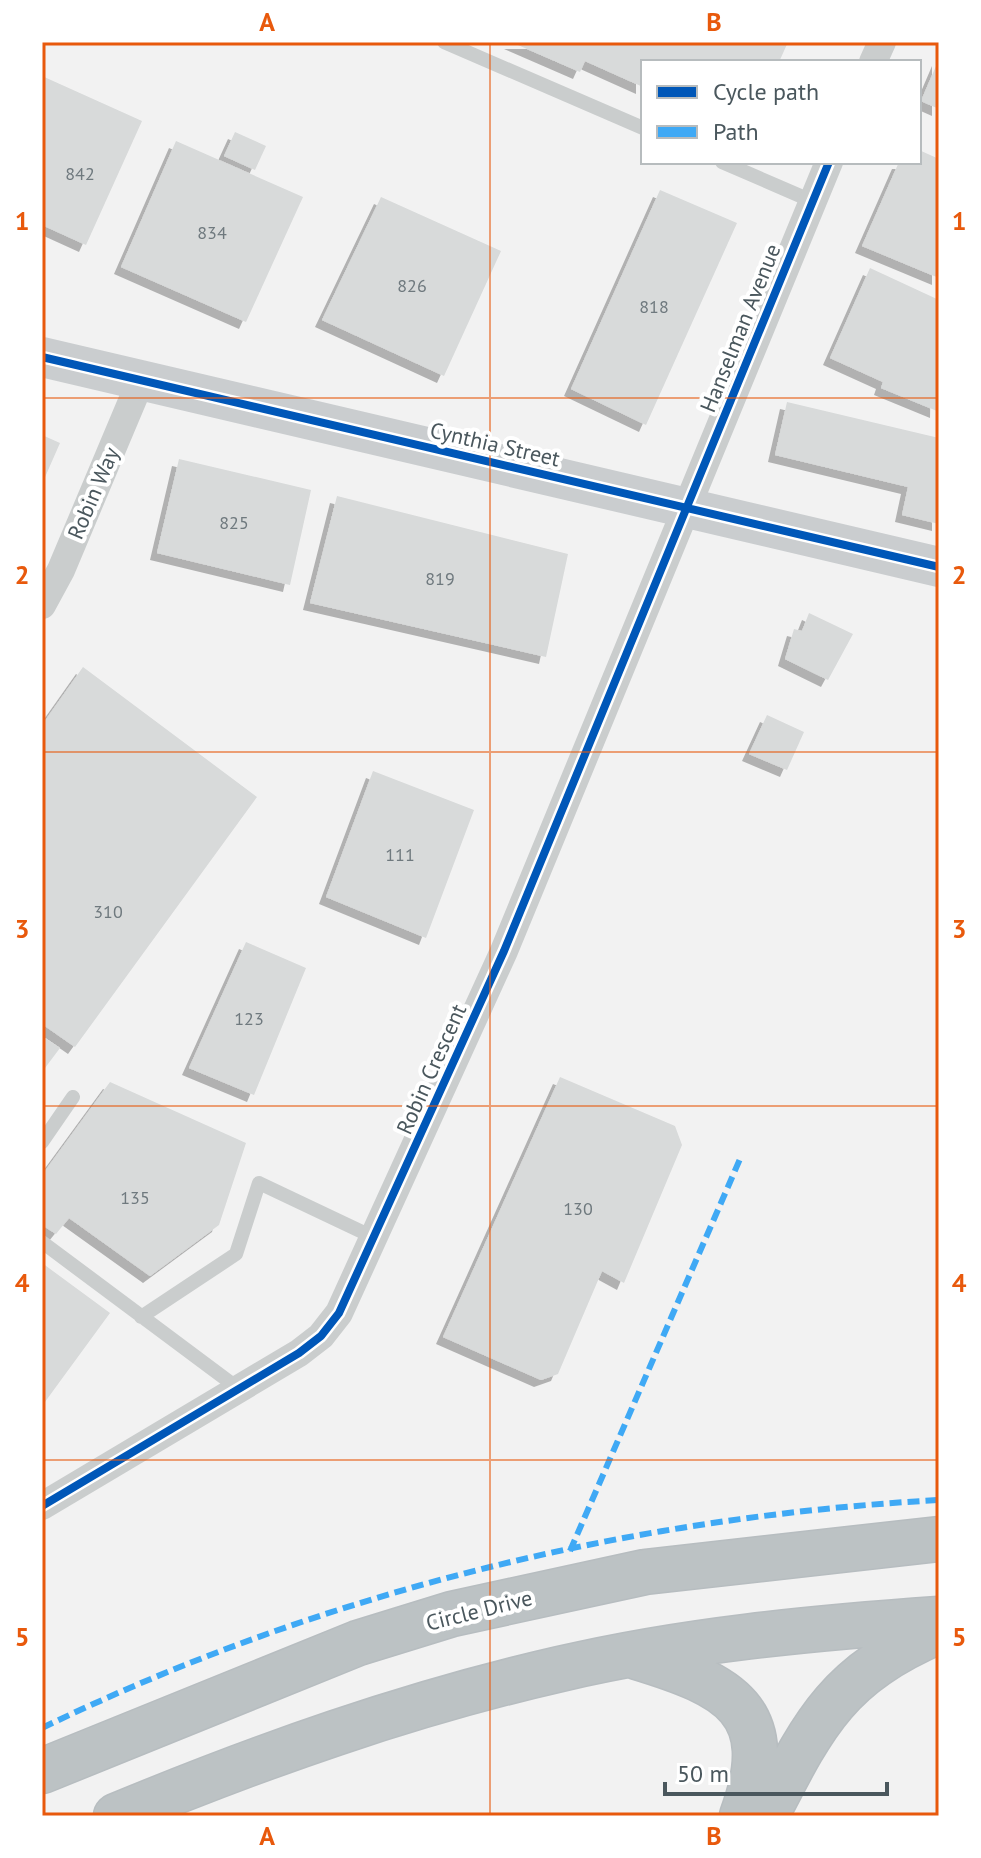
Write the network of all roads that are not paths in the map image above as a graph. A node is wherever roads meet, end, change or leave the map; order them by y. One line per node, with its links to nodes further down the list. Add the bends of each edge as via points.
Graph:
1 (444, 42): 2 (lane)
2 (641, 127)
3 (727, 164): 5 (lane)
4 (828, 164): 5 (street, Hanselman Avenue)
5 (812, 201): 8 (street, Hanselman Avenue)
6 (42, 357): 7 (street, Cynthia Street)
7 (141, 380): 8 (street, Cynthia Street); 10 (street, Robin Way)
8 (686, 508): 9 (street, Cynthia Street); 13 (street, Robin Crescent, via 504,951)
9 (939, 567)
10 (42, 605)
11 (73, 1097): 12 (lane)
12 (42, 1142)
13 (375, 1238): 15 (lane, via 259,1183 236,1254); 16 (street, Robin Crescent, via 352,1289 321,1336)
14 (42, 1242): 15 (lane)
15 (141, 1317): 16 (lane)
16 (239, 1389): 17 (street, Robin Crescent)
17 (42, 1506)
18 (939, 1539): 22 (highway, Circle Drive, via 645,1572 452,1614 358,1643)
19 (939, 1619): 21 (highway, via 798,1631)
20 (939, 1631): 25 (highway, via 858,1676 806,1741)
21 (631, 1655): 23 (highway, via 365,1722); 24 (highway, via 709,1683 751,1723 757,1751 754,1784)
22 (42, 1771)
23 (116, 1816)
24 (742, 1816)
25 (766, 1816)

